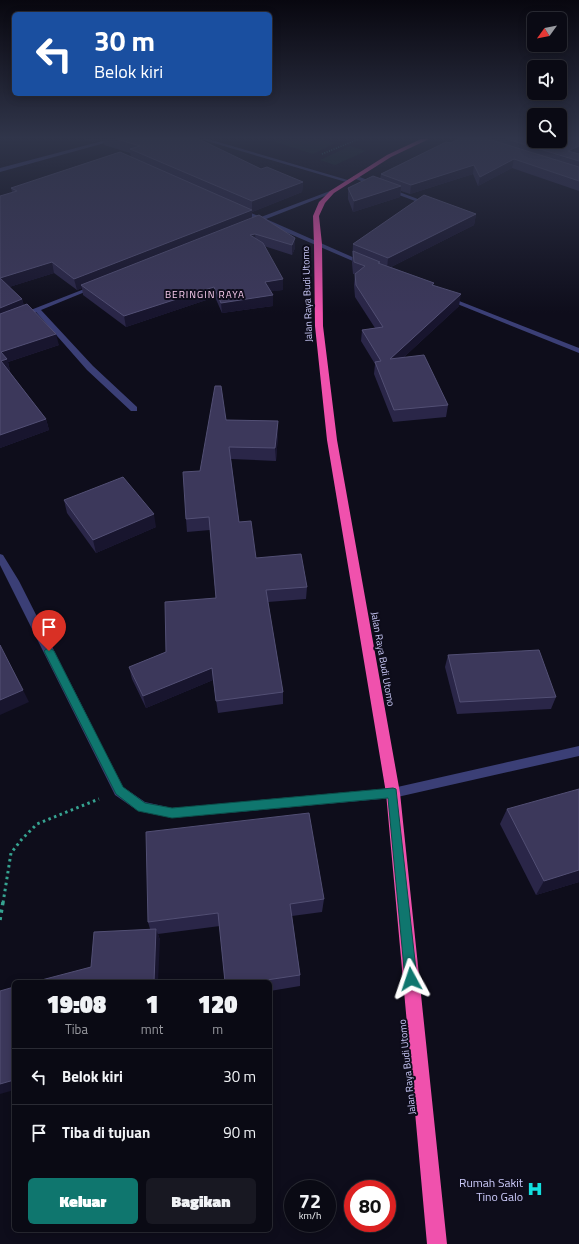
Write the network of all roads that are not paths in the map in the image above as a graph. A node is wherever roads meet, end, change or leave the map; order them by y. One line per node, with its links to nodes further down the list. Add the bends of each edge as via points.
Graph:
1 (319, 197): 6 (street)
2 (327, 197): 8 (highway, Jalan Raya Budi Utomo, via 316,216)
3 (405, 197): 4 (street)
4 (432, 206)
5 (232, 207): 6 (street)
6 (261, 219): 7 (street); 8 (street)
7 (254, 222)
8 (318, 244): 9 (street); 18 (highway, Jalan Raya Budi Utomo, via 319,326 332,440)
9 (371, 267)
10 (102, 284): 12 (street)
11 (438, 294): 14 (street)
12 (37, 310): 13 (street); 15 (street, via 90,368)
13 (0, 324)
14 (579, 351)
15 (134, 409)
16 (0, 557): 18 (street, via 119,790 142,807 172,813)
17 (579, 751): 18 (street)
18 (393, 793): 19 (highway, Jalan Raya Budi Utomo)
19 (437, 1244)

